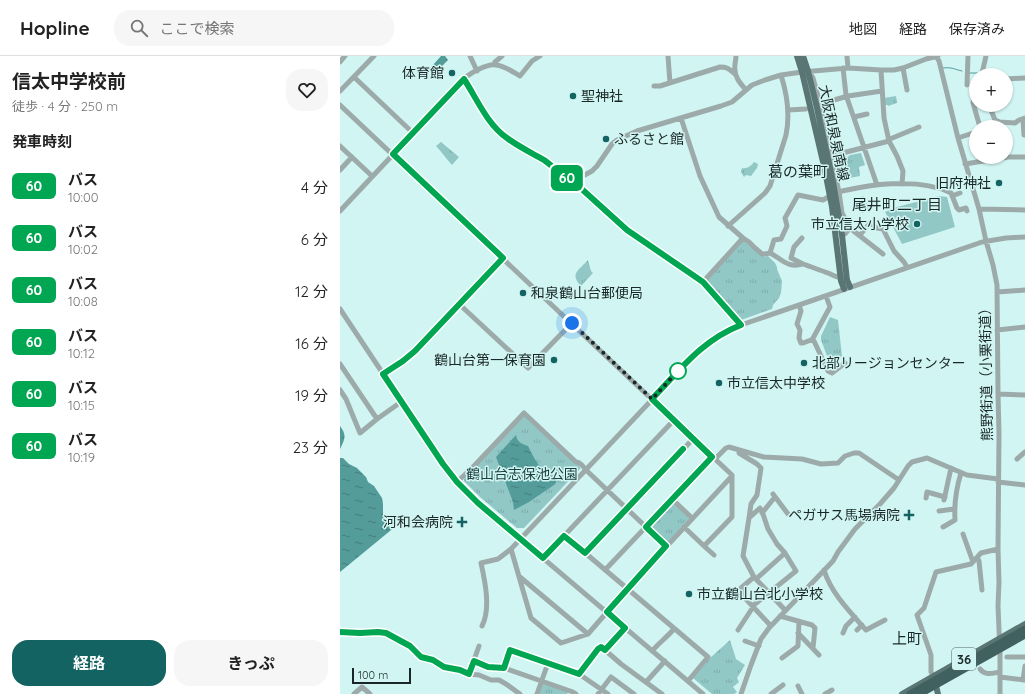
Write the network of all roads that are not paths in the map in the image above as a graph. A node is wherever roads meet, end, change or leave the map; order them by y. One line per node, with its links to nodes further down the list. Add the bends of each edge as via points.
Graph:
1 (345, 56): 14 (street)
2 (374, 56): 24 (street)
3 (502, 56): 15 (street)
4 (540, 56): 15 (street, via 532,61 520,76)
5 (668, 56): 28 (street)
6 (736, 56): 22 (street)
7 (797, 56): 21 (main road, 大阪和泉泉南線)
8 (803, 56): 21 (main road, 大阪和泉泉南線)
9 (847, 56): 16 (street)
10 (938, 56): 17 (street); 49 (street, 熊野街道（小栗街道）)
11 (968, 56): 29 (street)
12 (986, 56): 18 (street)
13 (472, 57): 20 (street)
14 (340, 62)
15 (494, 64): 20 (street)
16 (846, 68): 19 (street); 21 (street); 35 (street)
17 (903, 68): 19 (street); 32 (street)
18 (983, 68)
19 (881, 70): 34 (street)
20 (477, 71): 26 (street)
21 (805, 72): 23 (street); 36 (street, via 813,78); 65 (main road, 大阪和泉泉南線, via 824,166)
22 (735, 74): 28 (street, via 728,68 720,67); 31 (street)
23 (781, 75): 31 (street, via 758,82); 39 (street)
24 (354, 77): 33 (street); 46 (street)
25 (1025, 78): 27 (street)
26 (464, 79): 46 (street); 62 (street, via 500,133)
27 (1013, 79)
28 (670, 83): 30 (street)
29 (967, 85)
30 (654, 86)
31 (746, 90): 43 (street, via 732,102)
32 (907, 90)
33 (340, 91)
34 (882, 91): 35 (street); 50 (street)
35 (847, 96): 36 (street); 42 (street)
36 (820, 104): 54 (street)
37 (340, 105): 53 (street)
38 (806, 109): 39 (street)
39 (788, 110): 72 (street, via 788,128 770,186)
40 (992, 112): 44 (street, via 995,120 1000,122 1015,123)
41 (866, 114): 42 (street)
42 (854, 117): 52 (street)
43 (681, 118): 62 (street, via 637,130 617,140 592,171); 72 (street, via 700,176 719,217)
44 (1024, 119): 48 (street)
45 (919, 127): 50 (street)
46 (413, 133): 53 (street)
47 (969, 134): 49 (street)
48 (1025, 135)
49 (958, 138): 59 (street, 熊野街道（小栗街道）)
50 (888, 141): 52 (street); 63 (street, via 903,171)
51 (340, 146): 55 (street)
52 (864, 147): 54 (street); 64 (street)
53 (393, 154): 61 (street); 82 (street)
54 (831, 156): 65 (street)
55 (352, 157): 60 (street); 61 (street)
56 (1013, 157): 57 (street)
57 (1025, 158)
58 (969, 163): 59 (street)
59 (965, 164): 68 (street, 熊野街道（小栗街道）)
60 (340, 170)
61 (372, 176): 70 (street)
62 (574, 182): 86 (street, via 627,230)
63 (902, 184): 64 (street); 67 (street, via 927,185 947,190)
64 (877, 185): 65 (street)
65 (834, 194): 73 (street); 74 (main road, 大阪和泉泉南線); 80 (street, via 823,200 798,196 785,218 787,226 781,239 774,240); 85 (main road, 大阪和泉泉南線, via 835,231)
66 (960, 194): 67 (street)
67 (952, 196): 71 (street, via 956,208 966,208)
68 (979, 209): 69 (street); 79 (street, 熊野街道（小栗街道）)
69 (1025, 210)
70 (340, 211)
71 (967, 211)
72 (728, 226): 77 (street)
73 (850, 228): 74 (street); 75 (street)
74 (842, 235): 87 (main road, 大阪和泉泉南線)
75 (860, 235): 81 (street); 84 (street, via 870,222 883,229 894,251)
76 (1025, 237): 79 (street)
77 (743, 238): 80 (street, via 762,254); 86 (street)
78 (802, 238): 83 (street, via 794,247 791,258)
79 (986, 241): 84 (street); 89 (street, 熊野街道（小栗街道）)
80 (770, 253): 83 (street, via 790,265)
81 (883, 254)
82 (503, 258): 91 (street); 95 (street)
83 (802, 264): 85 (street)
84 (907, 267): 87 (street)
85 (841, 278): 87 (main road, 大阪和泉泉南線)
86 (703, 282): 96 (street)
87 (847, 288): 90 (street)
88 (1025, 290): 89 (street)
89 (997, 292): 98 (street, 熊野街道（小栗街道）)
90 (826, 296): 92 (street); 99 (street, via 830,307)
91 (459, 304): 95 (street, via 528,368); 102 (street, via 409,356)
92 (799, 305): 96 (street); 99 (street, via 799,338 801,343)
93 (340, 309): 94 (street)
94 (342, 318): 102 (street)
95 (572, 323): 106 (street)
96 (741, 325): 106 (street, via 704,345)
97 (1025, 328): 98 (street)
98 (997, 330): 104 (street, 熊野街道（小栗街道）)
99 (812, 340): 100 (street, via 830,373)
100 (845, 363)
101 (340, 364): 108 (street)
102 (383, 374): 107 (street)
103 (340, 390): 108 (street, via 360,433)
104 (998, 394): 105 (street); 120 (street, 熊野街道（小栗街道）)
105 (1025, 395)
106 (652, 399): 109 (street); 116 (street)
107 (401, 402): 108 (street); 121 (street)
108 (377, 418)
109 (674, 420): 110 (street); 123 (street)
110 (693, 439): 113 (street); 126 (street)
111 (739, 450): 113 (street, via 729,447); 119 (street, via 764,457 796,458 821,464 838,463 845,456 859,453); 132 (street, via 739,453 761,468 757,495 751,504)
112 (1025, 452): 114 (street)
113 (714, 458): 118 (street); 125 (street)
114 (1017, 459)
115 (951, 468): 117 (street); 119 (street, via 927,458 912,462); 124 (street, via 945,498 927,492)
116 (586, 470): 121 (street, via 524,413); 123 (street); 138 (street)
117 (961, 473): 120 (street); 127 (street, via 956,488)
118 (732, 476): 131 (street); 140 (street, via 732,517)
119 (899, 480): 149 (street, via 855,529)
120 (998, 480): 122 (street); 142 (street, 熊野街道（小栗街道）)
121 (457, 482): 138 (street)
122 (1025, 486)
123 (607, 490): 126 (street); 137 (street)
124 (926, 498)
125 (672, 499): 131 (street); 133 (street)
126 (626, 509): 133 (street); 143 (street)
127 (954, 509): 128 (street); 135 (street, via 955,520)
128 (939, 511)
129 (762, 513): 130 (street, via 774,496); 132 (street, via 760,508); 144 (street, via 768,530)
130 (788, 514)
131 (692, 518): 134 (street)
132 (749, 518): 151 (street, via 743,556)
133 (646, 527): 139 (street); 148 (street)
134 (684, 527): 139 (street); 140 (street)
135 (942, 527)
136 (963, 534): 147 (street)
137 (564, 536): 143 (street); 146 (street)
138 (520, 539): 141 (street); 146 (street)
139 (666, 546): 152 (street)
140 (704, 546): 145 (street)
141 (511, 549): 150 (street); 164 (street, via 498,558 482,563 487,602)
142 (998, 549): 147 (street, via 981,553); 176 (street, 熊野街道（小栗街道）)
143 (585, 553): 148 (street)
144 (785, 553): 151 (street); 154 (street, via 796,571)
145 (714, 556)
146 (543, 558): 157 (street)
147 (975, 560): 153 (street, via 979,561); 198 (street, via 971,564 936,572 924,608 917,615 931,655)
148 (605, 570): 152 (street)
149 (824, 570): 156 (street); 159 (street, via 834,590)
150 (519, 576): 174 (street); 174 (street, via 531,618 561,643)
151 (755, 578): 154 (street); 155 (street, via 741,588)
152 (627, 589): 157 (street); 167 (street)
153 (982, 590)
154 (769, 593): 155 (street); 156 (street)
155 (752, 608): 165 (street); 169 (street)
156 (785, 610): 158 (street)
157 (607, 612): 166 (street); 174 (street)
158 (780, 616): 161 (street); 165 (street)
159 (855, 617): 163 (street); 173 (street)
160 (885, 620): 163 (street, via 866,630)
161 (799, 622): 172 (street); 181 (street, via 815,628)
162 (1025, 624): 176 (main road, 36)
163 (862, 625): 170 (street)
164 (482, 626)
165 (771, 626): 180 (street)
166 (625, 628): 182 (street); 183 (street)
167 (674, 629): 183 (street); 201 (street, via 708,657)
168 (1025, 629): 222 (highway, bridge)
169 (738, 630)
170 (857, 630)
171 (340, 632): 195 (street, via 386,633 410,646 421,657)
172 (798, 633): 181 (street); 188 (street, via 798,646)
173 (843, 633)
174 (588, 634)
175 (1025, 635): 223 (highway, bridge)
176 (999, 638): 184 (street, 熊野街道（小栗街道）); 198 (main road, 36)
177 (1025, 638): 184 (main road, 36)
178 (745, 640): 180 (street)
179 (479, 646): 189 (street)
180 (759, 646): 217 (street)
181 (813, 648): 185 (street)
182 (605, 650): 196 (street, via 601,647 598,649); 202 (street)
183 (652, 651): 190 (street)
184 (1000, 653): 197 (street, 熊野街道（小栗街道）); 207 (main road, 36)
185 (819, 655)
186 (1007, 657): 187 (street)
187 (1025, 657)
188 (782, 658)
189 (474, 661): 193 (street, via 488,667); 195 (street)
190 (665, 661): 201 (street); 202 (street)
191 (548, 663): 193 (street, via 510,650); 196 (street); 200 (street)
192 (1025, 666): 199 (street)
193 (504, 668): 200 (street)
194 (980, 669): 197 (street, via 985,674)
195 (469, 674): 208 (street, via 499,680)
196 (579, 674): 206 (street)
197 (1000, 674): 199 (street); 224 (street, 熊野街道（小栗街道）)
198 (930, 678): 207 (main road); 221 (main road, 36)
199 (1024, 680)
200 (542, 681): 211 (street); 212 (street)
201 (688, 681): 216 (street)
202 (646, 682): 215 (street)
203 (783, 685): 218 (street)
204 (798, 686): 219 (street)
205 (832, 690): 220 (street)
206 (600, 692): 213 (street); 214 (street, via 610,677)
207 (932, 692)
208 (518, 693)
209 (354, 694): 210 (street, via 362,687)
210 (370, 694)
211 (537, 694)
212 (576, 694)
213 (608, 694)
214 (634, 694)
215 (662, 694)
216 (703, 694)
217 (742, 694)
218 (771, 694)
219 (802, 694)
220 (825, 694)
221 (902, 694)
222 (910, 694)
223 (920, 694)
224 (1000, 694)

